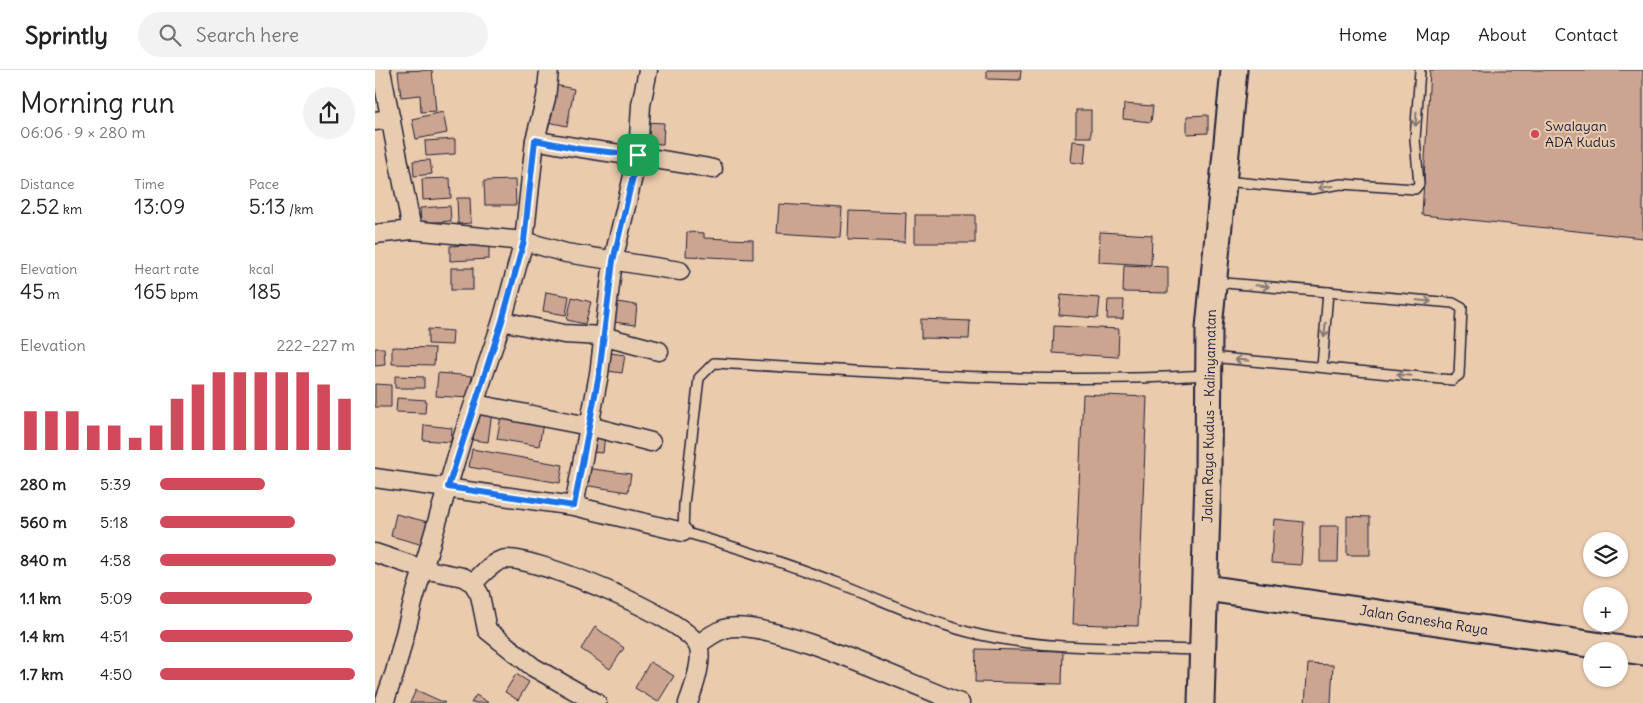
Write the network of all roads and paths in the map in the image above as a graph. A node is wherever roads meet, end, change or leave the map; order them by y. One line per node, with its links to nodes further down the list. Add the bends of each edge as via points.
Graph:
1 (381, 70): 6 (street)
2 (549, 70): 7 (street, via 546,98)
3 (648, 70): 8 (street, via 641,105)
4 (1234, 70): 10 (main road, Jalan Raya Kudus - Kalinyamatan)
5 (1420, 70): 10 (lane, one-way to 10, via 1415,139 1419,184 1415,188 1341,184 1311,189)
6 (383, 120): 11 (street)
7 (535, 140): 8 (street); 13 (street)
8 (638, 155): 9 (street); 14 (street)
9 (713, 169)
10 (1223, 181): 16 (main road, Jalan Raya Kudus - Kalinyamatan)
11 (412, 230): 12 (street); 13 (street)
12 (375, 234)
13 (524, 241): 14 (street); 18 (street)
14 (613, 261): 15 (street); 19 (street)
15 (680, 271)
16 (1214, 282): 17 (lane, one-way to 17); 21 (main road, Jalan Raya Kudus - Kalinyamatan)
17 (1329, 292): 22 (lane, one-way to 22); 22 (lane, one-way to 22, via 1453,303 1462,308 1459,375 1452,380)
18 (502, 321): 19 (street, via 564,334); 23 (street)
19 (602, 336): 20 (street); 24 (street)
20 (659, 352)
21 (1208, 366): 22 (lane, one-way to 21); 29 (lane, via 1123,379 1000,378 714,363 699,378); 33 (main road, Jalan Raya Kudus - Kalinyamatan)
22 (1322, 368)
23 (475, 404): 24 (street); 27 (street)
24 (589, 426): 25 (street); 28 (street)
25 (651, 442)
26 (375, 478): 27 (street)
27 (448, 487): 28 (street); 31 (street)
28 (574, 506): 29 (street)
29 (683, 532): 35 (lane, via 756,552 915,616 1017,643)
30 (375, 553): 31 (street)
31 (423, 569): 32 (street, via 463,577); 37 (street)
32 (473, 583): 34 (street, via 494,564 505,559 521,561 600,586 685,630); 38 (street, via 480,595 487,630 533,667)
33 (1206, 588): 35 (main road, Jalan Raya Kudus - Kalinyamatan); 36 (main road, Jalan Ganesha Raya)
34 (698, 645): 39 (street, via 699,661); 40 (street, via 725,629 761,629 807,642)
35 (1203, 650): 41 (main road, Jalan Raya Kudus - Kalinyamatan)
36 (1643, 652)
37 (384, 703)
38 (597, 703)
39 (688, 703)
40 (960, 703)
41 (1201, 703)

